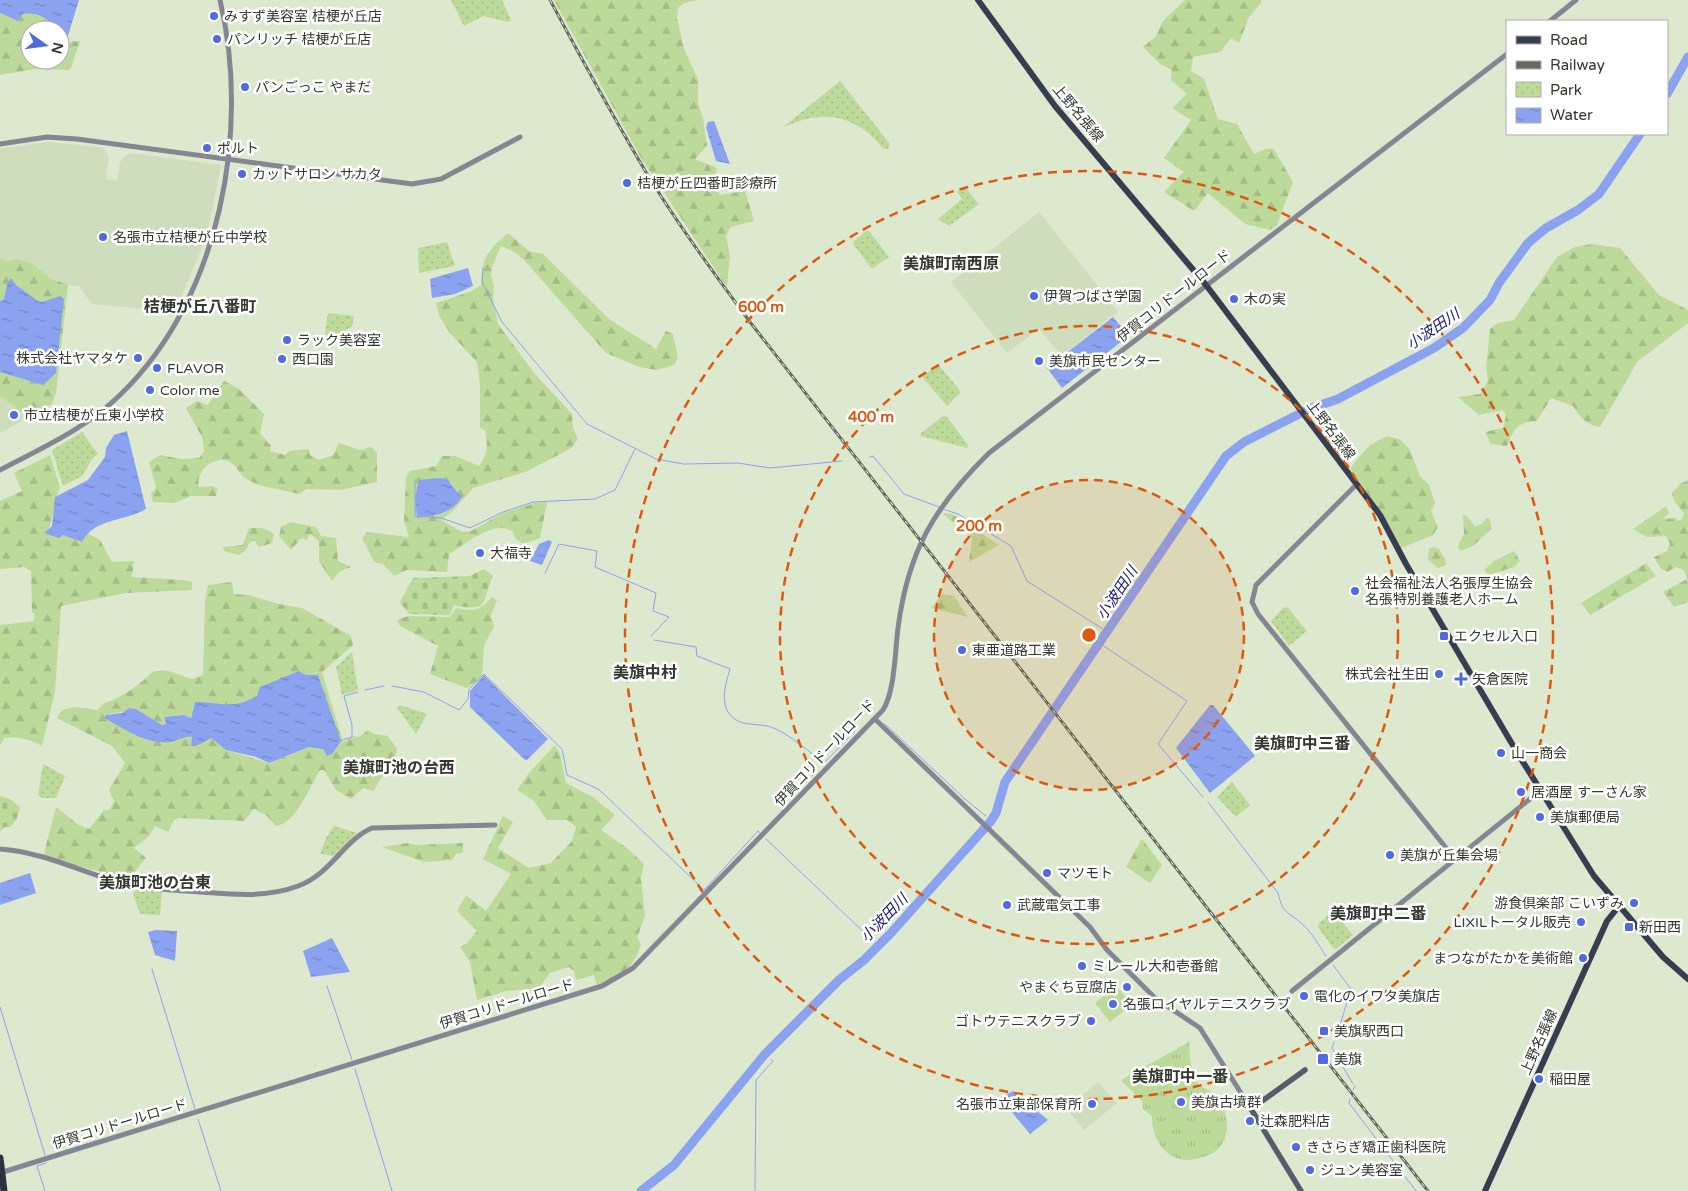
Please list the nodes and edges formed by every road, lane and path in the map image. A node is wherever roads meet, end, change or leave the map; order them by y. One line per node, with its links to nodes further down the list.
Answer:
1 (220, 0): 8 (street)
2 (978, 0): 9 (main road, 上野名張線)
3 (1576, 0): 4 (street)
4 (1551, 20)
5 (1506, 55): 9 (street, 伊賀コリドールロード)
6 (520, 137): 8 (street)
7 (0, 144): 8 (street)
8 (228, 159): 10 (street)
9 (1206, 285): 11 (main road, 上野名張線); 12 (street, 伊賀コリドールロード)
10 (0, 470)
11 (1357, 484): 13 (main road, 上野名張線); 16 (street)
12 (875, 719): 21 (street); 23 (street, 伊賀コリドールロード)
13 (1541, 790): 16 (street); 17 (main road, 上野名張線)
14 (495, 825): 15 (street)
15 (0, 849)
16 (1455, 859): 19 (street)
17 (1618, 906): 18 (main road, 上野名張線); 26 (main road, 上野名張線)
18 (1688, 979)
19 (1292, 991)
20 (1306, 1070): 21 (main road)
21 (1251, 1109): 25 (main road)
22 (0, 1158): 23 (highway)
23 (3, 1172): 24 (highway)
24 (4, 1191)
25 (1301, 1191)
26 (1485, 1191)

